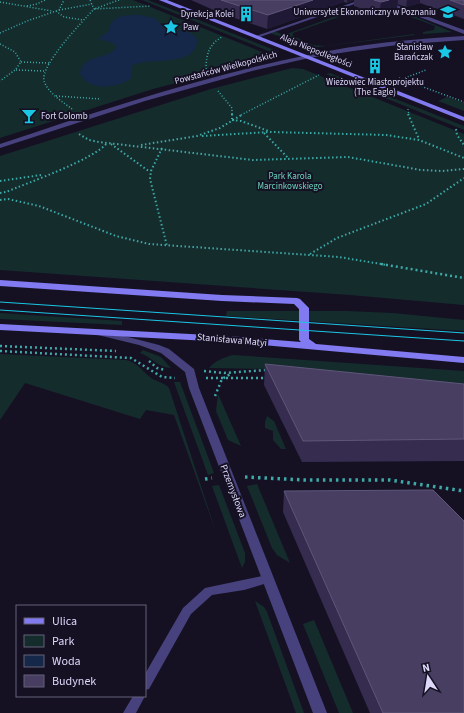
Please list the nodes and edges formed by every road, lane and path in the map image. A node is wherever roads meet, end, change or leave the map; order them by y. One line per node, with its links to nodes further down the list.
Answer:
1 (45, 0): 10 (path)
2 (64, 0): 14 (path)
3 (90, 0): 9 (path)
4 (119, 0): 13 (path)
5 (162, 0): 23 (street, Aleja Niepodległości)
6 (364, 0): 23 (lane)
7 (378, 0): 20 (street)
8 (0, 3): 10 (path)
9 (92, 4): 13 (path); 14 (path)
10 (22, 6): 12 (path); 15 (path)
11 (151, 6): 13 (path)
12 (19, 7)
13 (94, 9): 18 (path)
14 (59, 10): 16 (path)
15 (52, 11): 16 (path); 19 (path)
16 (56, 11): 18 (path)
17 (24, 20): 19 (path)
18 (83, 20): 28 (path)
19 (27, 21): 21 (path)
20 (464, 32)
21 (0, 33)
22 (225, 35): 30 (path)
23 (255, 36): 26 (street, Aleja Niepodległości)
24 (464, 38): 26 (street, Powstańców Wielkopolskich)
25 (0, 44): 27 (path)
26 (307, 57): 43 (street, Aleja Niepodległości); 54 (street, Powstańców Wielkopolskich)
27 (21, 62): 28 (path); 29 (path)
28 (49, 63): 32 (path)
29 (15, 70): 32 (path); 35 (path)
30 (206, 70)
31 (426, 70): 34 (path)
32 (44, 71): 38 (path)
33 (320, 74): 44 (path)
34 (402, 79)
35 (0, 81)
36 (214, 87): 44 (path)
37 (446, 95): 40 (path)
38 (56, 96): 39 (path); 42 (path)
39 (105, 99)
40 (464, 102)
41 (408, 109): 50 (path)
42 (73, 110)
43 (464, 119)
44 (232, 120): 47 (path); 49 (path)
45 (456, 129): 53 (path)
46 (263, 132): 47 (path); 49 (path); 58 (path)
47 (270, 132): 50 (path)
48 (77, 133): 51 (path)
49 (197, 136): 55 (path)
50 (419, 140): 57 (path)
51 (107, 143): 52 (path); 61 (path)
52 (111, 144): 55 (path); 60 (path)
53 (464, 145)
54 (0, 146)
55 (129, 146): 56 (path)
56 (162, 148): 58 (path); 60 (path)
57 (464, 158)
58 (290, 159): 59 (path)
59 (464, 169)
60 (150, 172): 66 (path)
61 (44, 175): 63 (path); 64 (path)
62 (464, 178): 67 (path)
63 (0, 181)
64 (0, 193)
65 (0, 200): 66 (path)
66 (167, 246): 67 (path)
67 (309, 255): 68 (path)
68 (464, 278)
69 (0, 283): 73 (street)
70 (0, 327): 71 (street, Stanisława Matyi)
71 (89, 331): 73 (street, Stanisława Matyi); 80 (street)
72 (0, 346): 75 (path)
73 (314, 347): 76 (street, Stanisława Matyi)
74 (0, 351): 80 (path)
75 (119, 352)
76 (464, 360)
77 (205, 371): 79 (path)
78 (270, 371): 79 (path)
79 (234, 372): 82 (path)
80 (191, 374): 82 (path); 83 (street, Przemysłowa)
81 (269, 378): 82 (path)
82 (222, 380): 83 (path)
83 (207, 421): 86 (street, Przemysłowa)
84 (260, 477): 85 (path)
85 (464, 490)
86 (267, 579): 87 (lane); 90 (street, Przemysłowa)
87 (146, 683)
88 (138, 697): 89 (lane)
89 (129, 713)
90 (320, 713)

